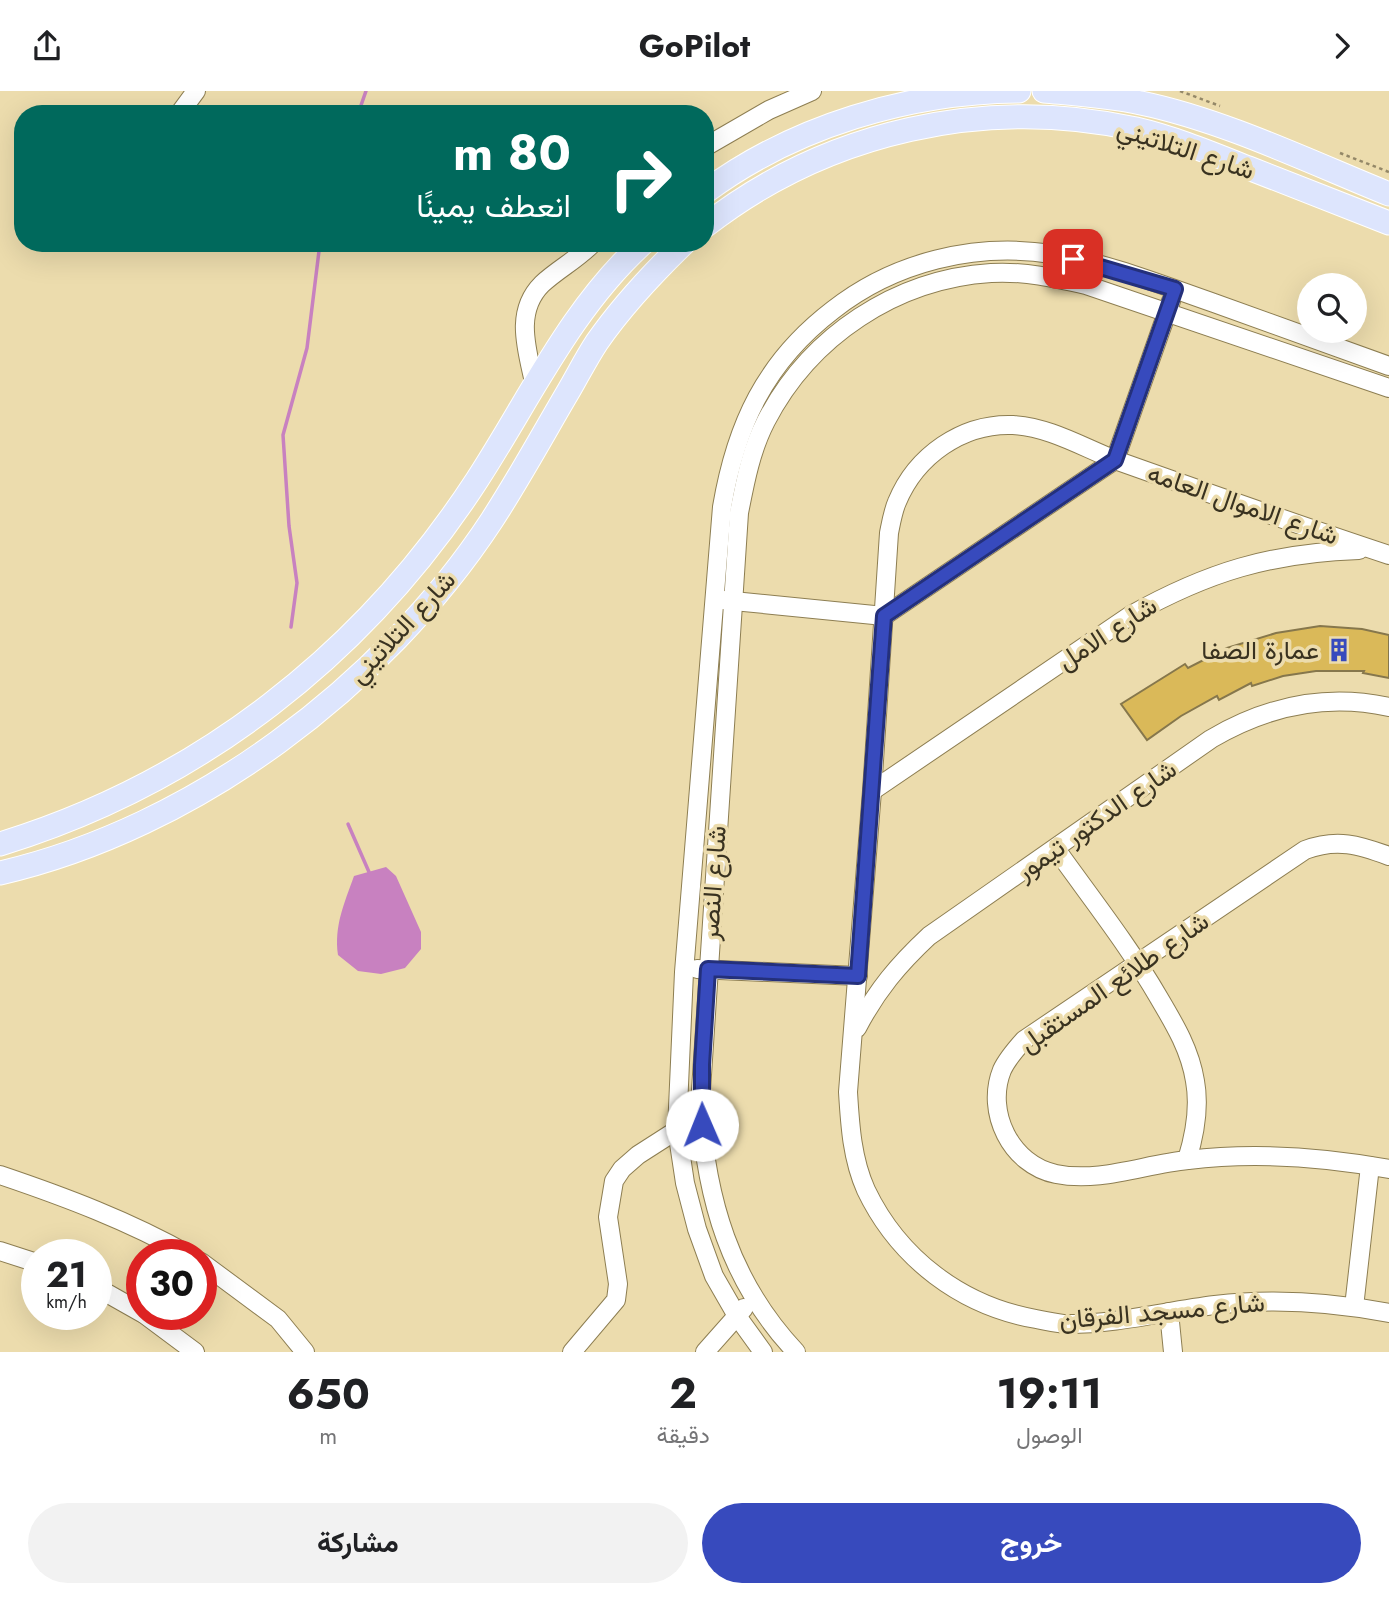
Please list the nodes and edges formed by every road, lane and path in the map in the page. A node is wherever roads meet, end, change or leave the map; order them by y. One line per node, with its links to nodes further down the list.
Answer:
1 (812, 91): 5 (street)
2 (1019, 91): 6 (main road)
3 (1044, 91): 4 (main road, شارع التلاتيني)
4 (1131, 97): 7 (main road, شارع التلاتيني)
5 (714, 142)
6 (714, 186)
7 (1389, 194)
8 (714, 220): 9 (main road, شارع التلاتيني)
9 (1389, 223)
10 (584, 252): 16 (street)
11 (634, 252): 16 (main road, شارع التلاتيني)
12 (674, 252): 28 (main road, شارع التلاتيني)
13 (1175, 289): 14 (street); 15 (street); 21 (street)
14 (1167, 312): 17 (street); 18 (street); 21 (street)
15 (1389, 366)
16 (535, 387): 25 (main road, شارع التلاتيني)
17 (1389, 388)
18 (1115, 460): 19 (street, شارع الاموال العامه); 22 (street); 22 (street, شارع الاموال العامه)
19 (1371, 549): 20 (street, شارع الاموال العامه); 24 (street, شارع الامل)
20 (1389, 555)
21 (724, 600): 22 (street); 30 (street, شارع النصر); 31 (street, شارع النصر)
22 (884, 616): 24 (street, شارع الاموال العامه)
23 (1389, 707): 26 (street, شارع الدكتور تيمور)
24 (872, 791): 32 (street, شارع الاموال العامه)
25 (0, 843)
26 (1056, 849): 29 (street); 33 (street, شارع الدكتور تيمور)
27 (1389, 856): 29 (street, شارع طلائع المستقبل)
28 (0, 873)
29 (1139, 964): 35 (street); 35 (street, شارع طلائع المستقبل)
30 (708, 969): 31 (street); 32 (street); 43 (street, شارع النصر)
31 (684, 972): 34 (street, شارع النصر)
32 (858, 976): 33 (street, شارع مسجد الفرقان)
33 (854, 1033): 45 (street, شارع مسجد الفرقان)
34 (677, 1130): 47 (street, شارع النصر); 51 (street)
35 (1187, 1160): 36 (street, شارع طلائع المستقبل)
36 (1370, 1166): 37 (street, شارع طلائع المستقبل); 44 (street)
37 (1389, 1169)
38 (0, 1175): 39 (street)
39 (160, 1239)
40 (0, 1251): 41 (street)
41 (21, 1258)
42 (217, 1274): 50 (street)
43 (753, 1297): 47 (street); 54 (street, شارع النصر)
44 (1354, 1307): 45 (street, شارع مسجد الفرقان); 46 (street, شارع مسجد الفرقان)
45 (1169, 1312): 55 (street)
46 (1389, 1314)
47 (737, 1316): 52 (street); 53 (street, شارع النصر)
48 (166, 1330): 49 (street)
49 (195, 1352)
50 (306, 1352)
51 (572, 1352)
52 (705, 1352)
53 (763, 1352)
54 (796, 1352)
55 (1173, 1352)

